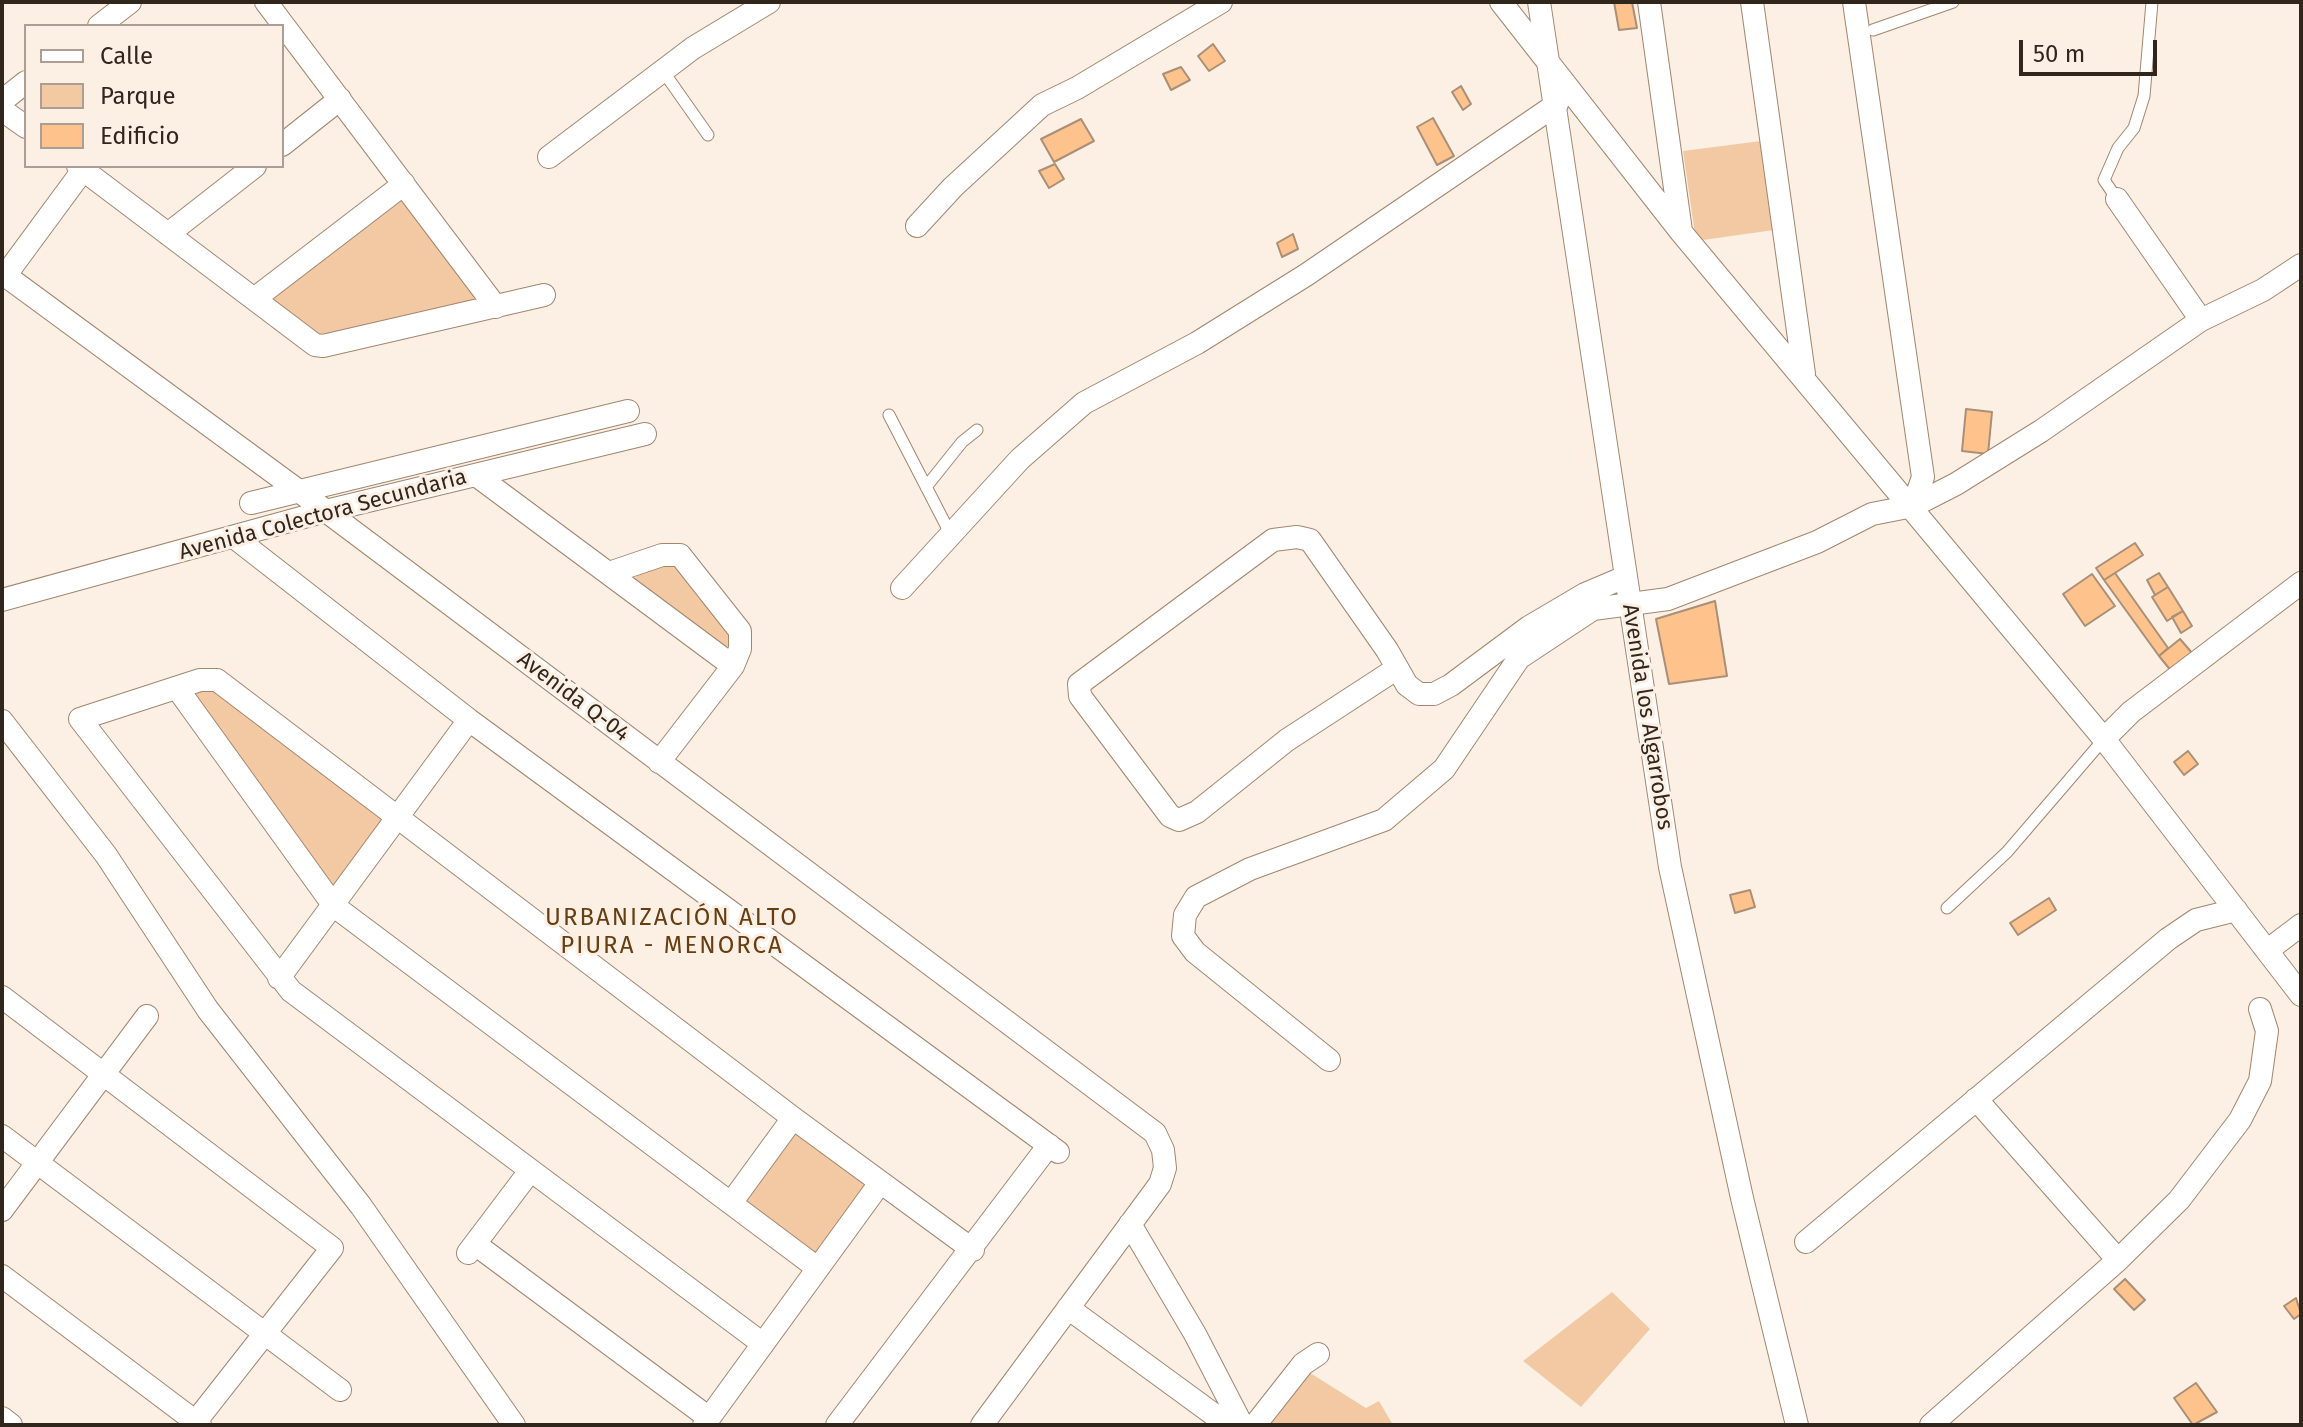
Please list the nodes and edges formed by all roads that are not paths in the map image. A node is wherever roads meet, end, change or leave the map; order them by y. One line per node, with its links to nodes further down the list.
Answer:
1 (130, 2): 13 (street)
2 (266, 2): 12 (street)
3 (769, 2): 17 (street)
4 (1221, 2): 32 (street)
5 (1501, 2): 16 (street)
6 (1539, 2): 16 (street, Avenida los Algarrobos)
7 (1649, 2): 33 (street)
8 (1752, 2): 41 (street)
9 (1854, 2): 15 (street)
10 (1953, 2): 15 (lane)
11 (2152, 2): 31 (lane)
12 (277, 23)
13 (102, 24)
14 (284, 31): 19 (street)
15 (1866, 32): 50 (street)
16 (1548, 61): 21 (street, Avenida los Algarrobos); 33 (street)
17 (663, 71): 24 (lane); 26 (street)
18 (24, 84): 20 (street)
19 (340, 99): 25 (street); 30 (street)
20 (2, 101)
21 (1557, 104): 52 (street); 55 (street, Avenida los Algarrobos)
22 (2, 110): 23 (street)
23 (24, 126)
24 (708, 135)
25 (284, 143)
26 (549, 157)
27 (81, 168): 36 (street)
28 (83, 168): 34 (street)
29 (252, 168): 34 (street)
30 (404, 184): 38 (street); 39 (street)
31 (2117, 199): 40 (street)
32 (917, 226)
33 (1681, 232): 41 (street)
34 (168, 234): 38 (street)
35 (2301, 265): 40 (street)
36 (4, 274): 48 (street, Avenida Q-04)
37 (544, 295): 39 (street)
38 (254, 299): 39 (street)
39 (496, 307)
40 (2201, 320): 50 (street)
41 (1804, 374): 50 (street)
42 (628, 411): 48 (street, Avenida Colectora Secundaria)
43 (889, 415): 47 (lane)
44 (977, 430): 47 (lane)
45 (645, 434): 46 (street, Avenida Colectora Secundaria)
46 (476, 475): 51 (street, Avenida Colectora Secundaria); 54 (street)
47 (926, 487): 52 (lane)
48 (297, 490): 49 (street, Avenida Colectora Secundaria); 51 (street, Avenida Q-04)
49 (251, 503)
50 (1913, 506): 59 (street); 65 (street)
51 (326, 511): 53 (street, Avenida Colectora Secundaria); 66 (street, Avenida Q-04)
52 (950, 533): 57 (street)
53 (234, 537): 58 (street, Avenida Colectora Secundaria); 63 (street)
54 (609, 573): 60 (street); 60 (street)
55 (1625, 577): 59 (street, Avenida los Algarrobos); 61 (street)
56 (2301, 583): 65 (street)
57 (902, 588)
58 (2, 600)
59 (1629, 604): 78 (street); 109 (street, Avenida los Algarrobos)
60 (733, 666): 66 (street)
61 (1396, 669): 61 (street)
62 (177, 688): 67 (street); 68 (street); 73 (street)
63 (469, 720): 67 (street); 90 (street)
64 (2, 721): 103 (street)
65 (2104, 739): 69 (lane); 70 (street)
66 (659, 762): 88 (street, Avenida Q-04)
67 (397, 819): 68 (street); 81 (street)
68 (334, 906): 73 (street); 86 (street)
69 (1947, 908)
70 (2236, 910): 72 (street); 80 (street)
71 (2301, 925): 72 (street)
72 (2268, 950): 74 (street)
73 (279, 978): 84 (street)
74 (2301, 995)
75 (2, 997): 79 (street)
76 (2260, 1009): 91 (street)
77 (147, 1016): 79 (street)
78 (1329, 1060)
79 (103, 1073): 83 (street); 95 (street)
80 (1976, 1099): 89 (street); 91 (street)
81 (793, 1118): 85 (street); 86 (street)
82 (2, 1136): 83 (street)
83 (37, 1163): 87 (street); 95 (street)
84 (530, 1171): 96 (street); 100 (street)
85 (880, 1183): 90 (street); 92 (street)
86 (731, 1203): 92 (street)
87 (2, 1210)
88 (1130, 1224): 94 (street); 107 (street)
89 (1806, 1242)
90 (973, 1250): 104 (street)
91 (2118, 1260): 110 (street)
92 (816, 1267): 96 (street)
93 (2, 1276): 101 (street)
94 (1068, 1308): 105 (street); 106 (street)
95 (266, 1336): 98 (street); 101 (street)
96 (763, 1344): 100 (street)
97 (1318, 1354): 108 (street)
98 (340, 1390)
99 (2, 1418): 102 (street)
100 (706, 1422)
101 (196, 1424)
102 (11, 1425)
103 (514, 1425)
104 (837, 1425)
105 (982, 1425)
106 (1228, 1425)
107 (1242, 1425)
108 (1255, 1425)
109 (1797, 1425)
110 (1931, 1425)

